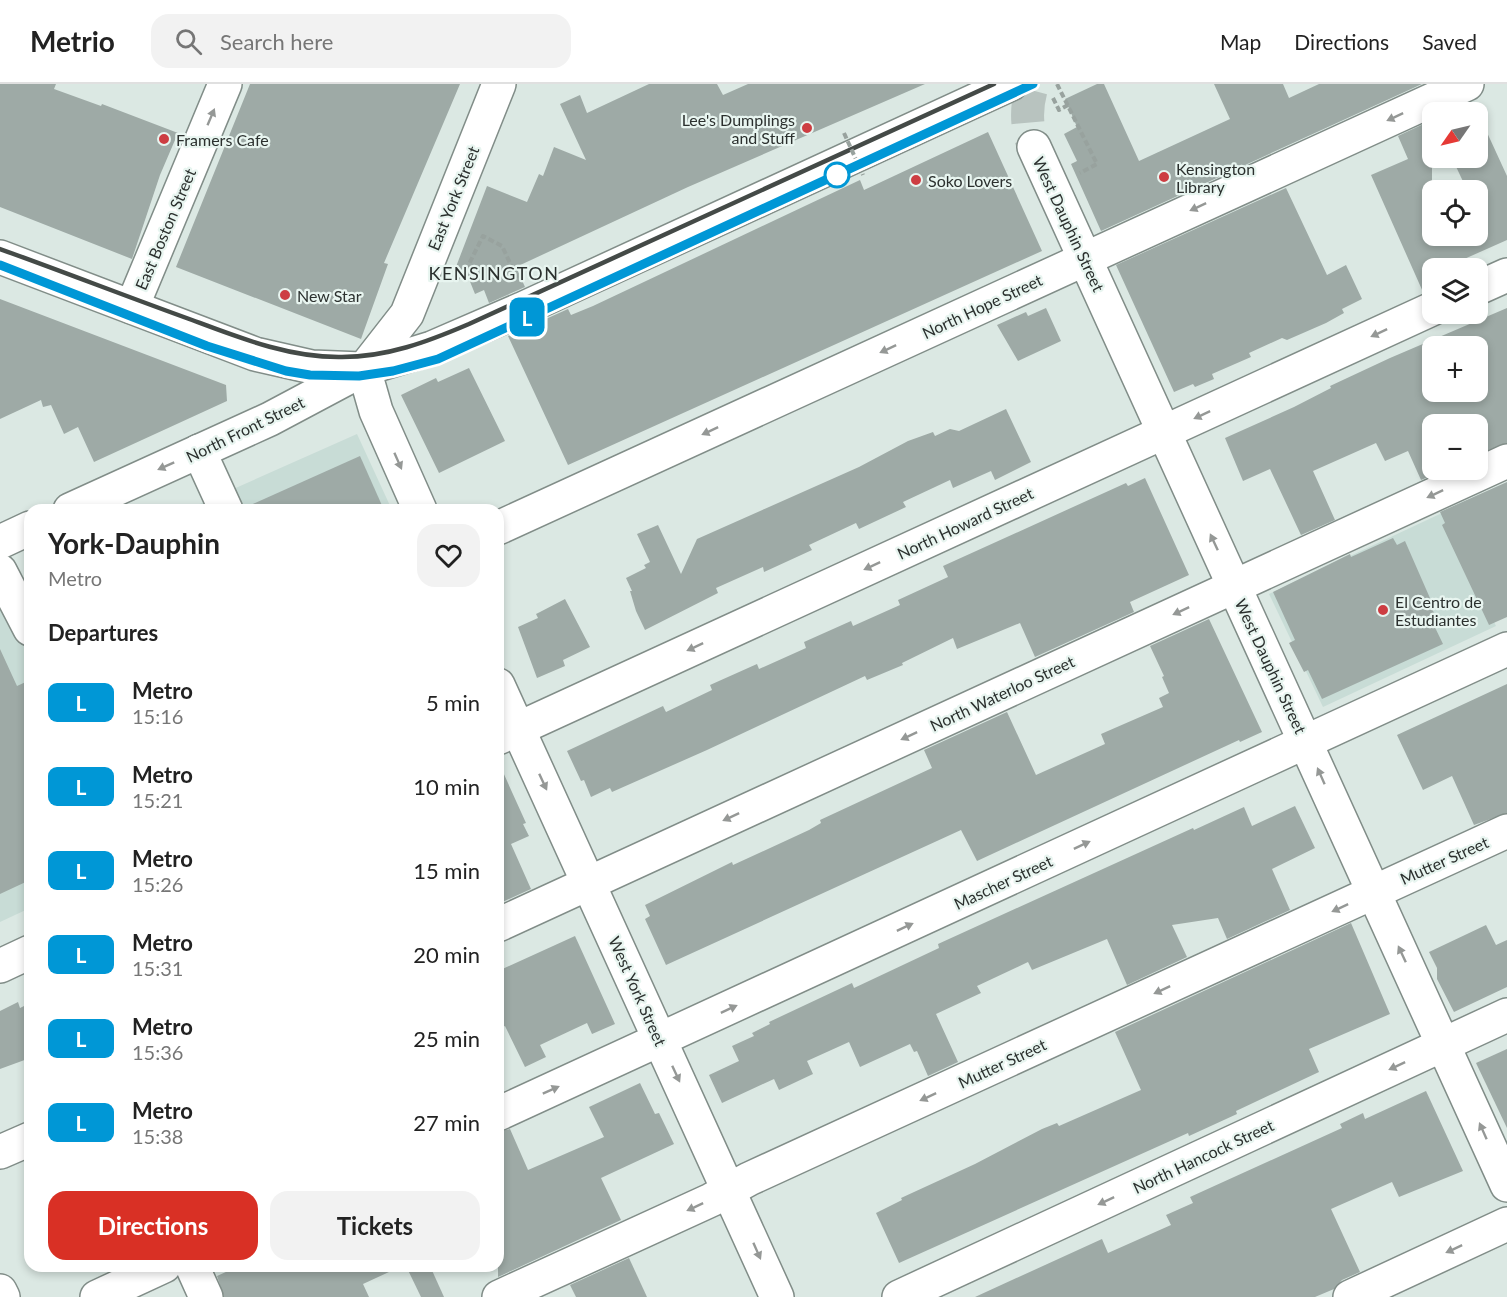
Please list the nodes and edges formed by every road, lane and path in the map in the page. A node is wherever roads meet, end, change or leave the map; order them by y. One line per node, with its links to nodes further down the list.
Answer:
1 (225, 84): 16 (street, East Boston Street, one-way to 1)
2 (499, 84): 18 (street, East York Street)
3 (1467, 84): 11 (street, North Hope Street, one-way to 11)
4 (1037, 88): 5 (path); 5 (path); 18 (street, North Front Street)
5 (1068, 105): 8 (path)
6 (844, 133): 9 (path, bridge)
7 (1034, 147): 11 (street, West Dauphin Street)
8 (1097, 164)
9 (863, 175)
10 (0, 257): 16 (street)
11 (1085, 258): 19 (street, West Dauphin Street); 25 (street, North Hope Street, one-way to 25)
12 (1507, 275): 15 (street)
13 (461, 280): 14 (path)
14 (519, 284)
15 (1488, 284)
16 (132, 307): 18 (street)
17 (1422, 314): 19 (street, North Howard Street, one-way to 19)
18 (364, 369): 20 (street, North Front Street); 24 (street, one-way to 24)
19 (1164, 432): 29 (street, West Dauphin Street, one-way to 19); 33 (street, North Howard Street, one-way to 33)
20 (199, 451): 22 (street, North Front Street, one-way to 22); 23 (street)
21 (1507, 461): 29 (street, North Waterloo Street, one-way to 29)
22 (83, 504)
23 (223, 504)
24 (417, 504)
25 (504, 525)
26 (24, 531): 27 (street)
27 (0, 542)
28 (0, 571): 30 (street)
29 (1235, 586): 34 (street, West Dauphin Street); 36 (street, North Waterloo Street, one-way to 36)
30 (24, 617)
31 (1507, 649): 34 (street, Mascher Street)
32 (504, 714): 33 (street, West York Street)
33 (508, 733): 36 (street, West York Street, one-way to 36)
34 (1305, 741): 37 (street, West Dauphin Street, one-way to 34); 42 (street, Mascher Street, one-way to 34)
35 (1507, 831): 37 (street, Mutter Street)
36 (590, 882): 38 (street, North Waterloo Street); 42 (street, West York Street)
37 (1374, 892): 43 (street, West Dauphin Street, one-way to 37); 48 (street, Mutter Street, one-way to 48)
38 (504, 922)
39 (24, 955): 40 (street)
40 (0, 966)
41 (1507, 1015): 43 (street, North Hancock Street)
42 (660, 1040): 44 (street, Mascher Street, one-way to 42); 48 (street, West York Street, one-way to 48)
43 (1443, 1044): 47 (street, West Dauphin Street, one-way to 43); 58 (street, North Hancock Street, one-way to 58)
44 (504, 1111)
45 (24, 1142): 46 (street)
46 (0, 1152)
47 (1507, 1185)
48 (730, 1190): 56 (street, Mutter Street, one-way to 56); 57 (street, West York Street, one-way to 57)
49 (1507, 1224): 59 (street, one-way to 59)
50 (151, 1272): 54 (street)
51 (195, 1272): 55 (street)
52 (0, 1291): 53 (street)
53 (3, 1297)
54 (97, 1297)
55 (206, 1297)
56 (499, 1297)
57 (777, 1297)
58 (898, 1297)
59 (1350, 1297)

